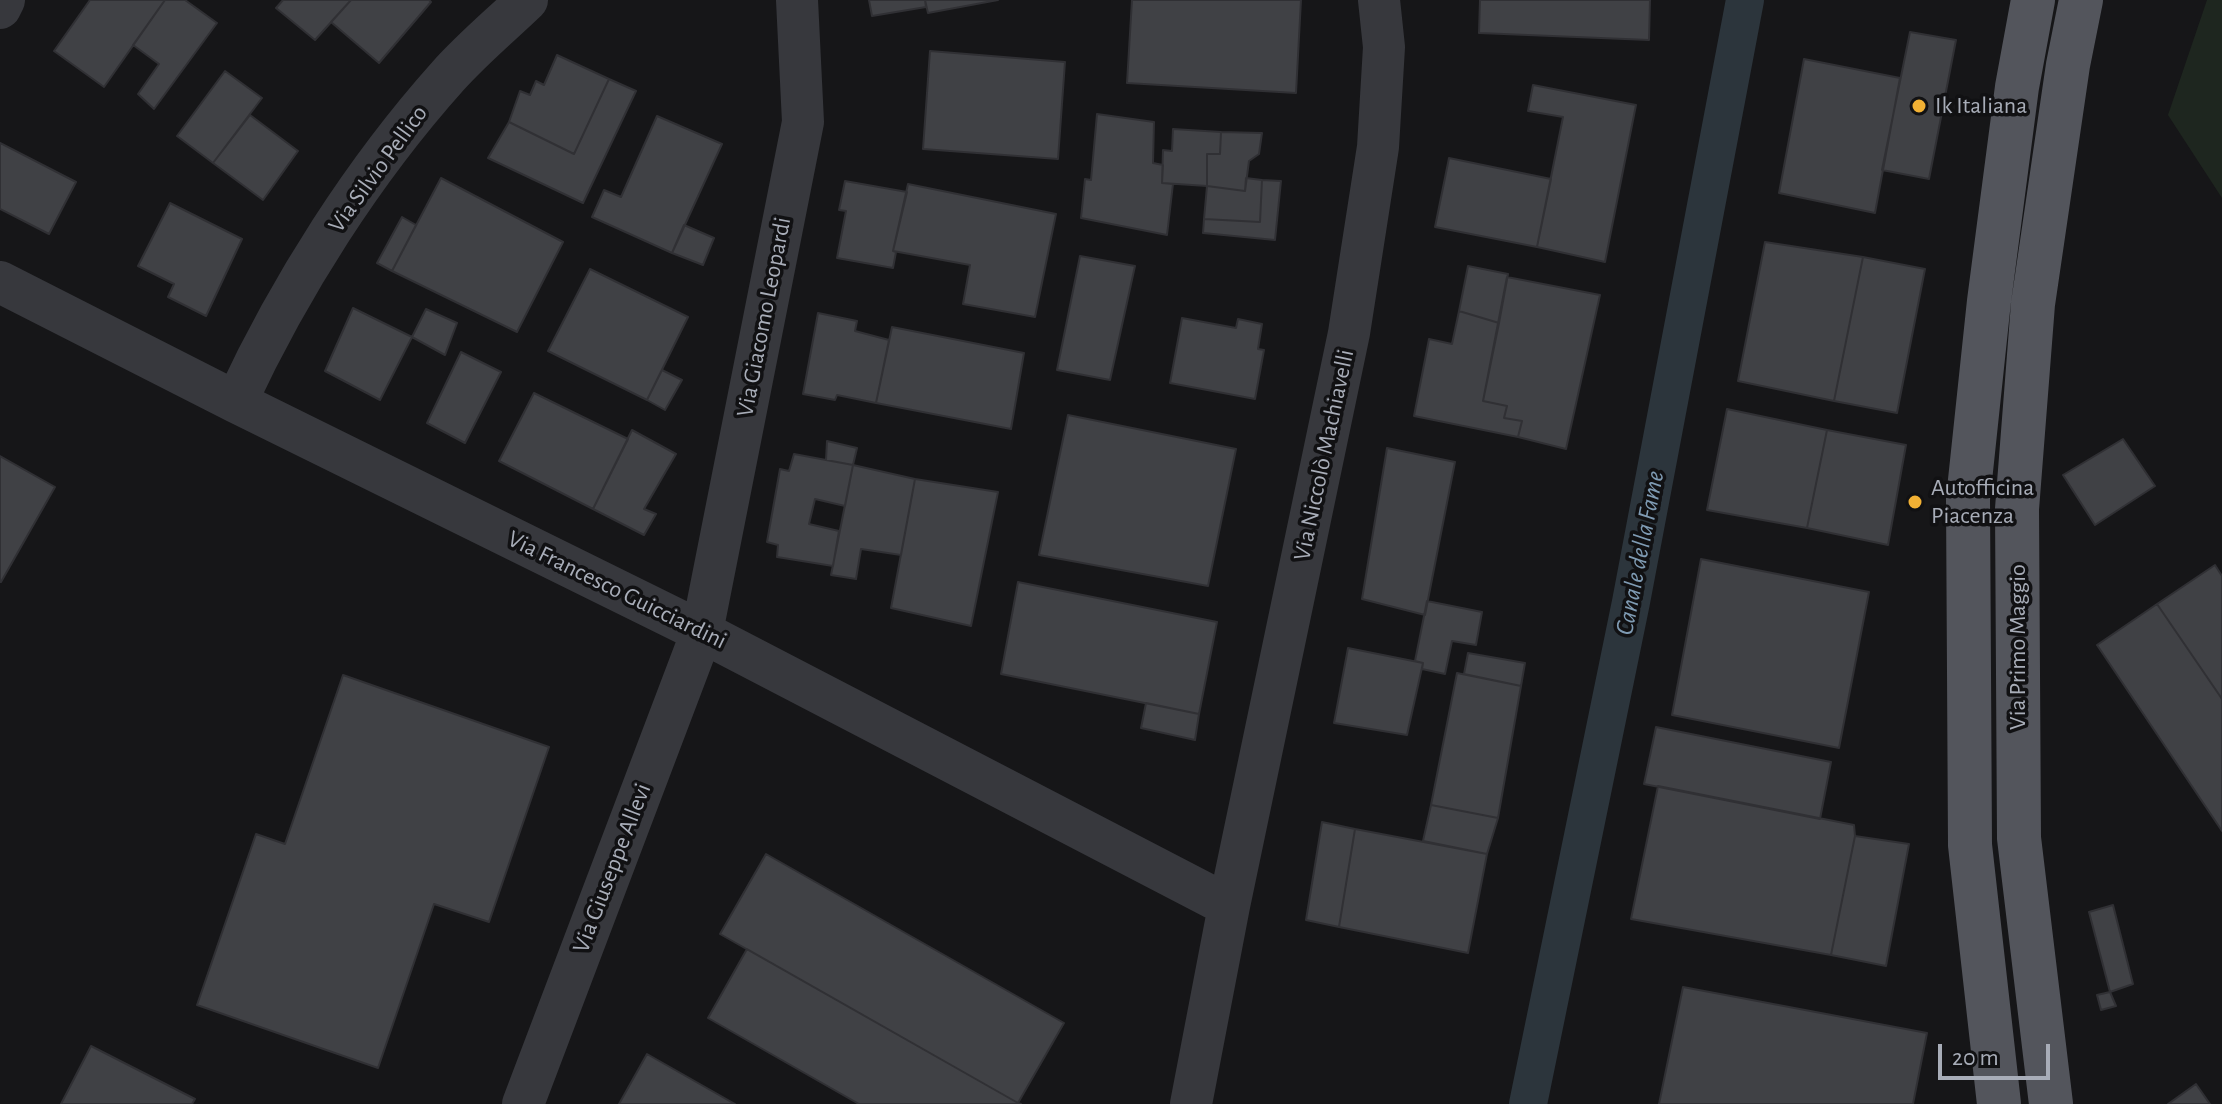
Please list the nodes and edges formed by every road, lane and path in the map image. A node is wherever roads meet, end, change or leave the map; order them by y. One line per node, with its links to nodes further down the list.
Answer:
1 (4, 0): 7 (street)
2 (527, 0): 9 (street, Via Silvio Pellico)
3 (797, 0): 10 (street, Via Giacomo Leopardi)
4 (1379, 0): 11 (street, Via Niccolò Machiavelli)
5 (2033, 0): 14 (main road, Via Primo Maggio)
6 (2081, 0): 15 (main road, Via Primo Maggio)
7 (0, 8)
8 (0, 282): 9 (street, Via Francesco Guicciardini)
9 (236, 402): 10 (street, Via Francesco Guicciardini)
10 (702, 632): 11 (street, Via Francesco Guicciardini); 12 (street, Via Giuseppe Allevi)
11 (1229, 906): 13 (street, Via Niccolò Machiavelli)
12 (523, 1104)
13 (1191, 1104)
14 (1999, 1104)
15 (2051, 1104)

